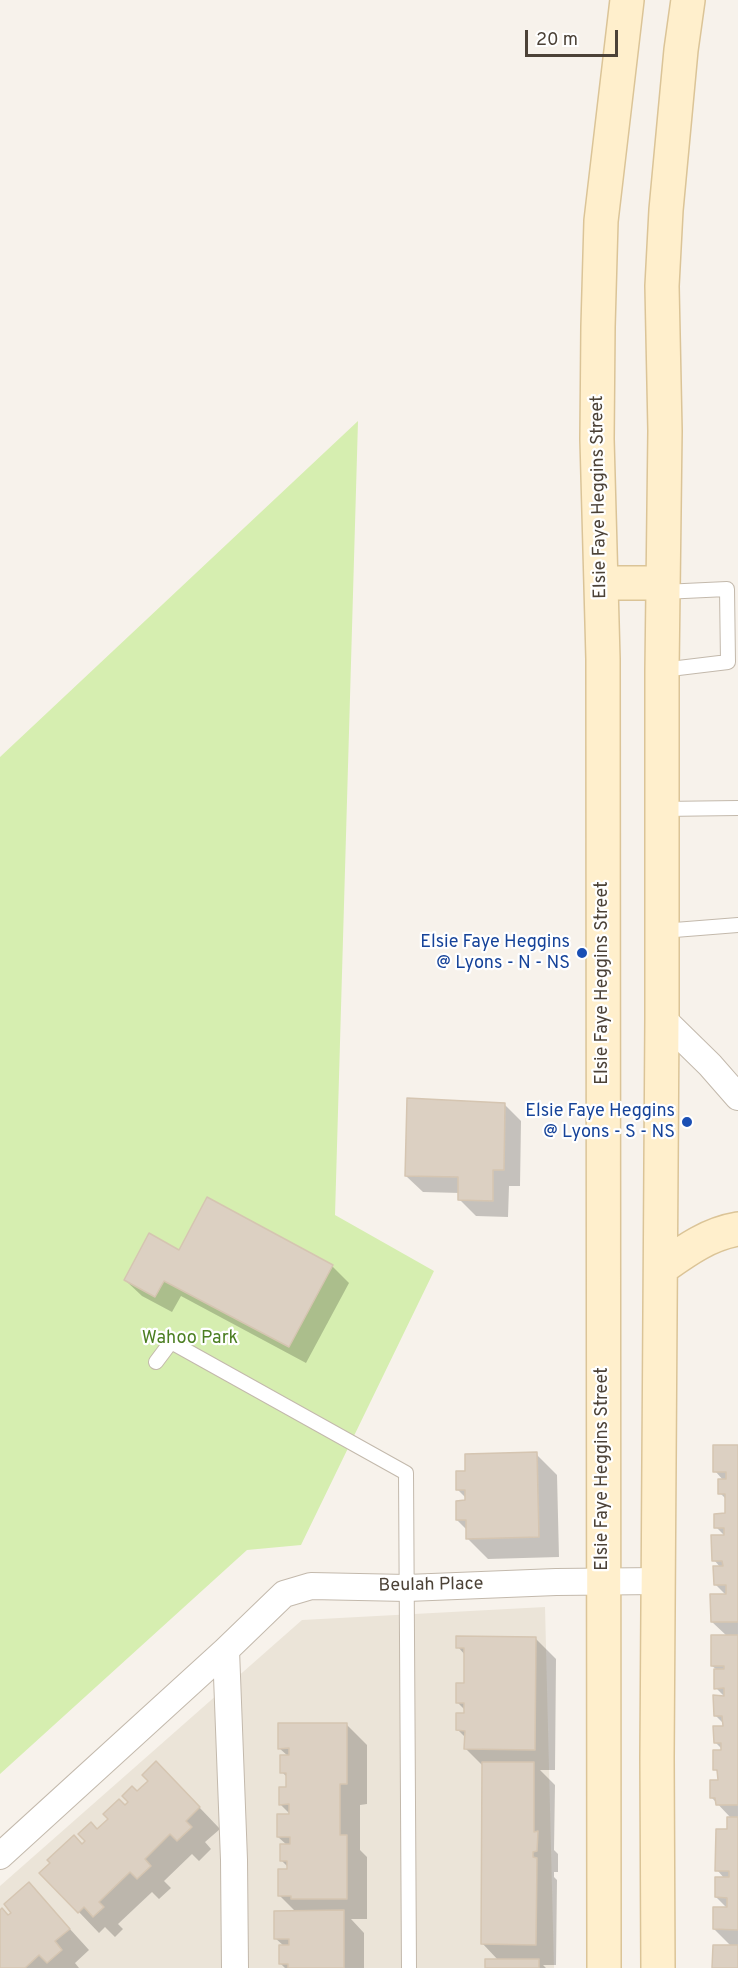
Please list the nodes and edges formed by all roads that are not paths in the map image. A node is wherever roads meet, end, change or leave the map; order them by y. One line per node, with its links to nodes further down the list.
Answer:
1 (627, 0): 3 (main road, Elsie Faye Heggins Street)
2 (688, 0): 4 (main road)
3 (602, 583): 4 (main road); 15 (main road, Elsie Faye Heggins Street)
4 (663, 588): 5 (main road); 5 (lane)
5 (662, 670): 7 (main road)
6 (738, 808): 7 (lane)
7 (662, 809): 9 (main road)
8 (738, 925): 9 (lane)
9 (662, 931): 10 (main road)
10 (662, 1018): 11 (street); 13 (main road)
11 (738, 1097)
12 (738, 1229): 13 (main road)
13 (661, 1268): 16 (main road)
14 (156, 1362): 17 (lane)
15 (603, 1581): 16 (street, Beulah Place); 17 (street, Beulah Place); 22 (main road, Elsie Faye Heggins Street)
16 (659, 1581): 23 (main road)
17 (407, 1588): 18 (street, Beulah Place); 21 (lane)
18 (226, 1650): 19 (street, Beulah Place); 20 (street)
19 (0, 1856)
20 (235, 1968)
21 (409, 1968)
22 (604, 1968)
23 (658, 1968)

